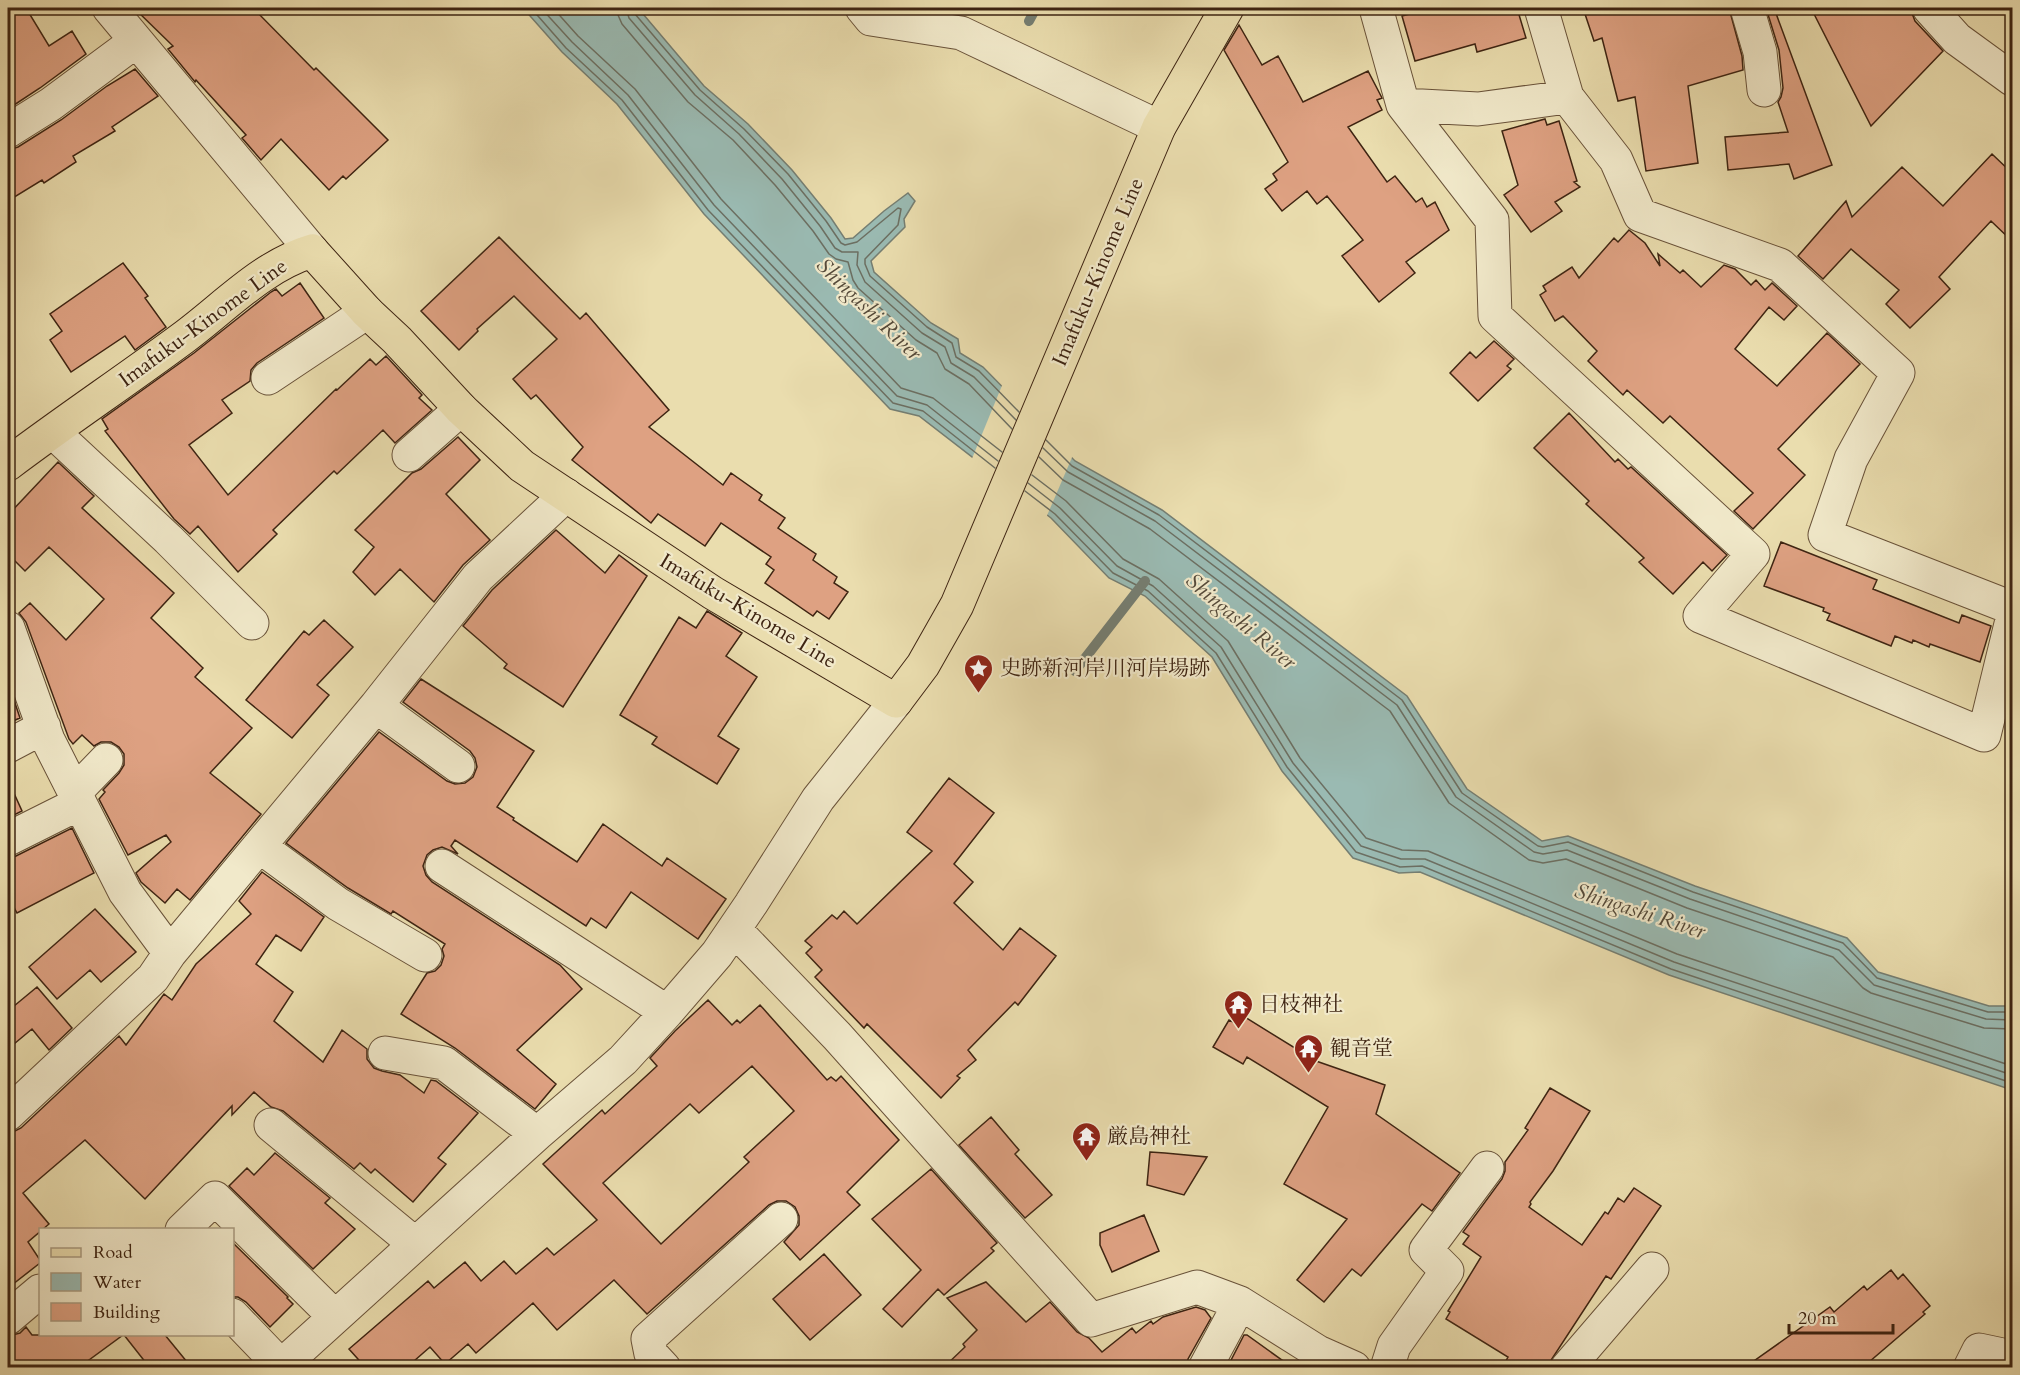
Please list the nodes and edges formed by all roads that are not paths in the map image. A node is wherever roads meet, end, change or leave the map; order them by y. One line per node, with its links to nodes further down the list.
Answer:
1 (109, 8): 9 (street)
2 (862, 8): 8 (street)
3 (1227, 8): 14 (main road, Imafuku-Kinome Line)
4 (1376, 8): 13 (street)
5 (1541, 8): 12 (street)
6 (1747, 8): 11 (street)
7 (1929, 8): 10 (street)
8 (961, 20): 14 (street)
9 (136, 41): 15 (street); 16 (street)
10 (2013, 80)
11 (1764, 90)
12 (1567, 97): 13 (street); 24 (street)
13 (1403, 105): 25 (street)
14 (1159, 127): 28 (main road, Imafuku-Kinome Line)
15 (8, 131)
16 (312, 251): 17 (main road, Imafuku-Kinome Line); 20 (main road, Imafuku-Kinome Line)
17 (367, 312): 18 (street); 19 (main road, Imafuku-Kinome Line)
18 (268, 378)
19 (461, 409): 21 (street); 23 (main road, Imafuku-Kinome Line)
20 (52, 432): 22 (main road, Imafuku-Kinome Line); 26 (street)
21 (409, 455)
22 (8, 462)
23 (566, 495): 28 (main road, Imafuku-Kinome Line); 29 (street)
24 (2013, 608)
25 (2013, 620)
26 (252, 623)
27 (8, 628): 30 (street)
28 (896, 701): 38 (street)
29 (376, 706): 33 (street); 36 (street)
30 (44, 727): 31 (street); 34 (street)
31 (8, 747)
32 (106, 760): 34 (street)
33 (458, 766)
34 (77, 798): 35 (street); 39 (street)
35 (8, 839)
36 (259, 846): 39 (street); 40 (street)
37 (442, 866): 41 (street)
38 (734, 929): 41 (street); 52 (street)
39 (170, 953): 43 (street)
40 (425, 955)
41 (667, 1012): 45 (street)
42 (385, 1053): 45 (street)
43 (8, 1114)
44 (271, 1125): 49 (street)
45 (537, 1134): 49 (street)
46 (1487, 1168): 61 (street)
47 (781, 1219): 58 (street)
48 (184, 1228): 54 (street)
49 (415, 1244): 54 (street)
50 (1652, 1269): 62 (street)
51 (39, 1292): 55 (street)
52 (1240, 1303): 59 (street); 60 (street)
53 (234, 1317): 57 (street)
54 (335, 1317): 57 (street)
55 (8, 1318)
56 (2013, 1357): 63 (street)
57 (280, 1367)
58 (664, 1368)
59 (1205, 1368)
60 (1354, 1368)
61 (1387, 1368)
62 (1567, 1368)
63 (1970, 1368)

